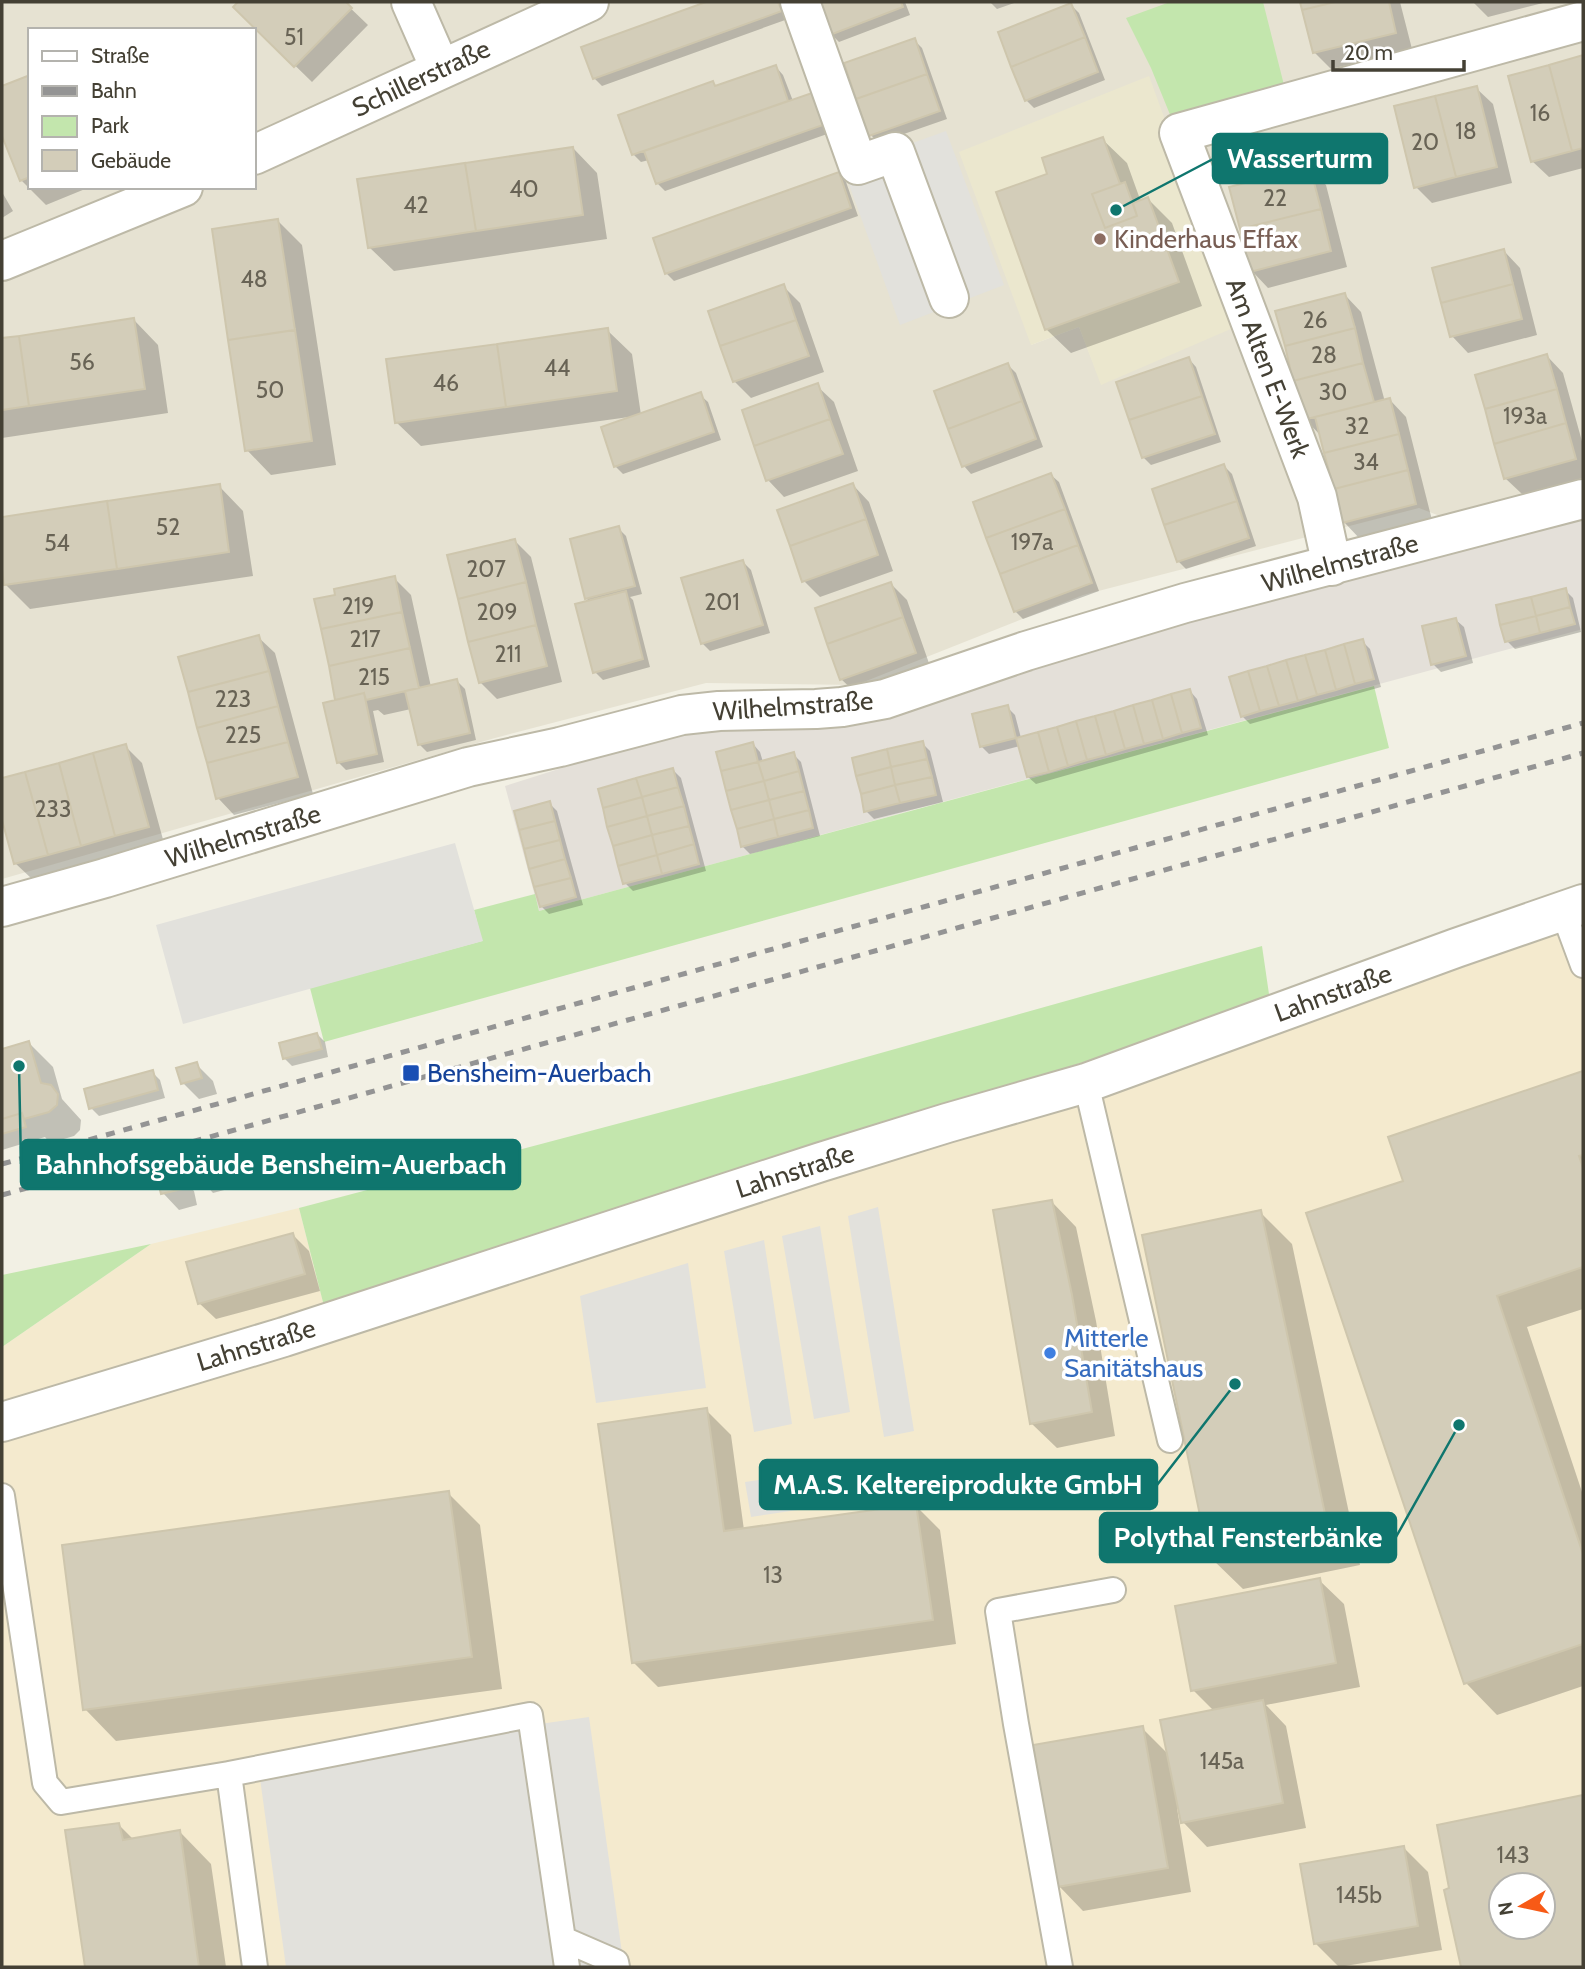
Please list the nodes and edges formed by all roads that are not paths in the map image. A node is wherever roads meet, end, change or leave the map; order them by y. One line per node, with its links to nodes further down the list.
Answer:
1 (411, 2): 5 (street)
2 (589, 2): 5 (street, Schillerstraße)
3 (800, 2): 9 (street)
4 (1583, 21): 11 (street, Am Alten E-Werk)
5 (440, 68): 6 (street, Schillerstraße)
6 (256, 154)
7 (178, 189): 8 (street)
8 (2, 261)
9 (949, 298)
10 (1583, 499): 11 (street, Wilhelmstraße)
11 (1332, 566): 12 (street, Wilhelmstraße)
12 (2, 907)
13 (1573, 908): 14 (lane); 15 (street, Lahnstraße)
14 (1583, 965)
15 (1086, 1083): 16 (street, Lahnstraße); 17 (lane)
16 (2, 1422)
17 (1170, 1440)
18 (2, 1496): 20 (lane)
19 (1113, 1590): 25 (lane)
20 (229, 1774): 21 (lane); 22 (lane)
21 (563, 1939): 23 (lane); 24 (lane)
22 (255, 1967)
23 (568, 1967)
24 (617, 1967)
25 (1060, 1967)

